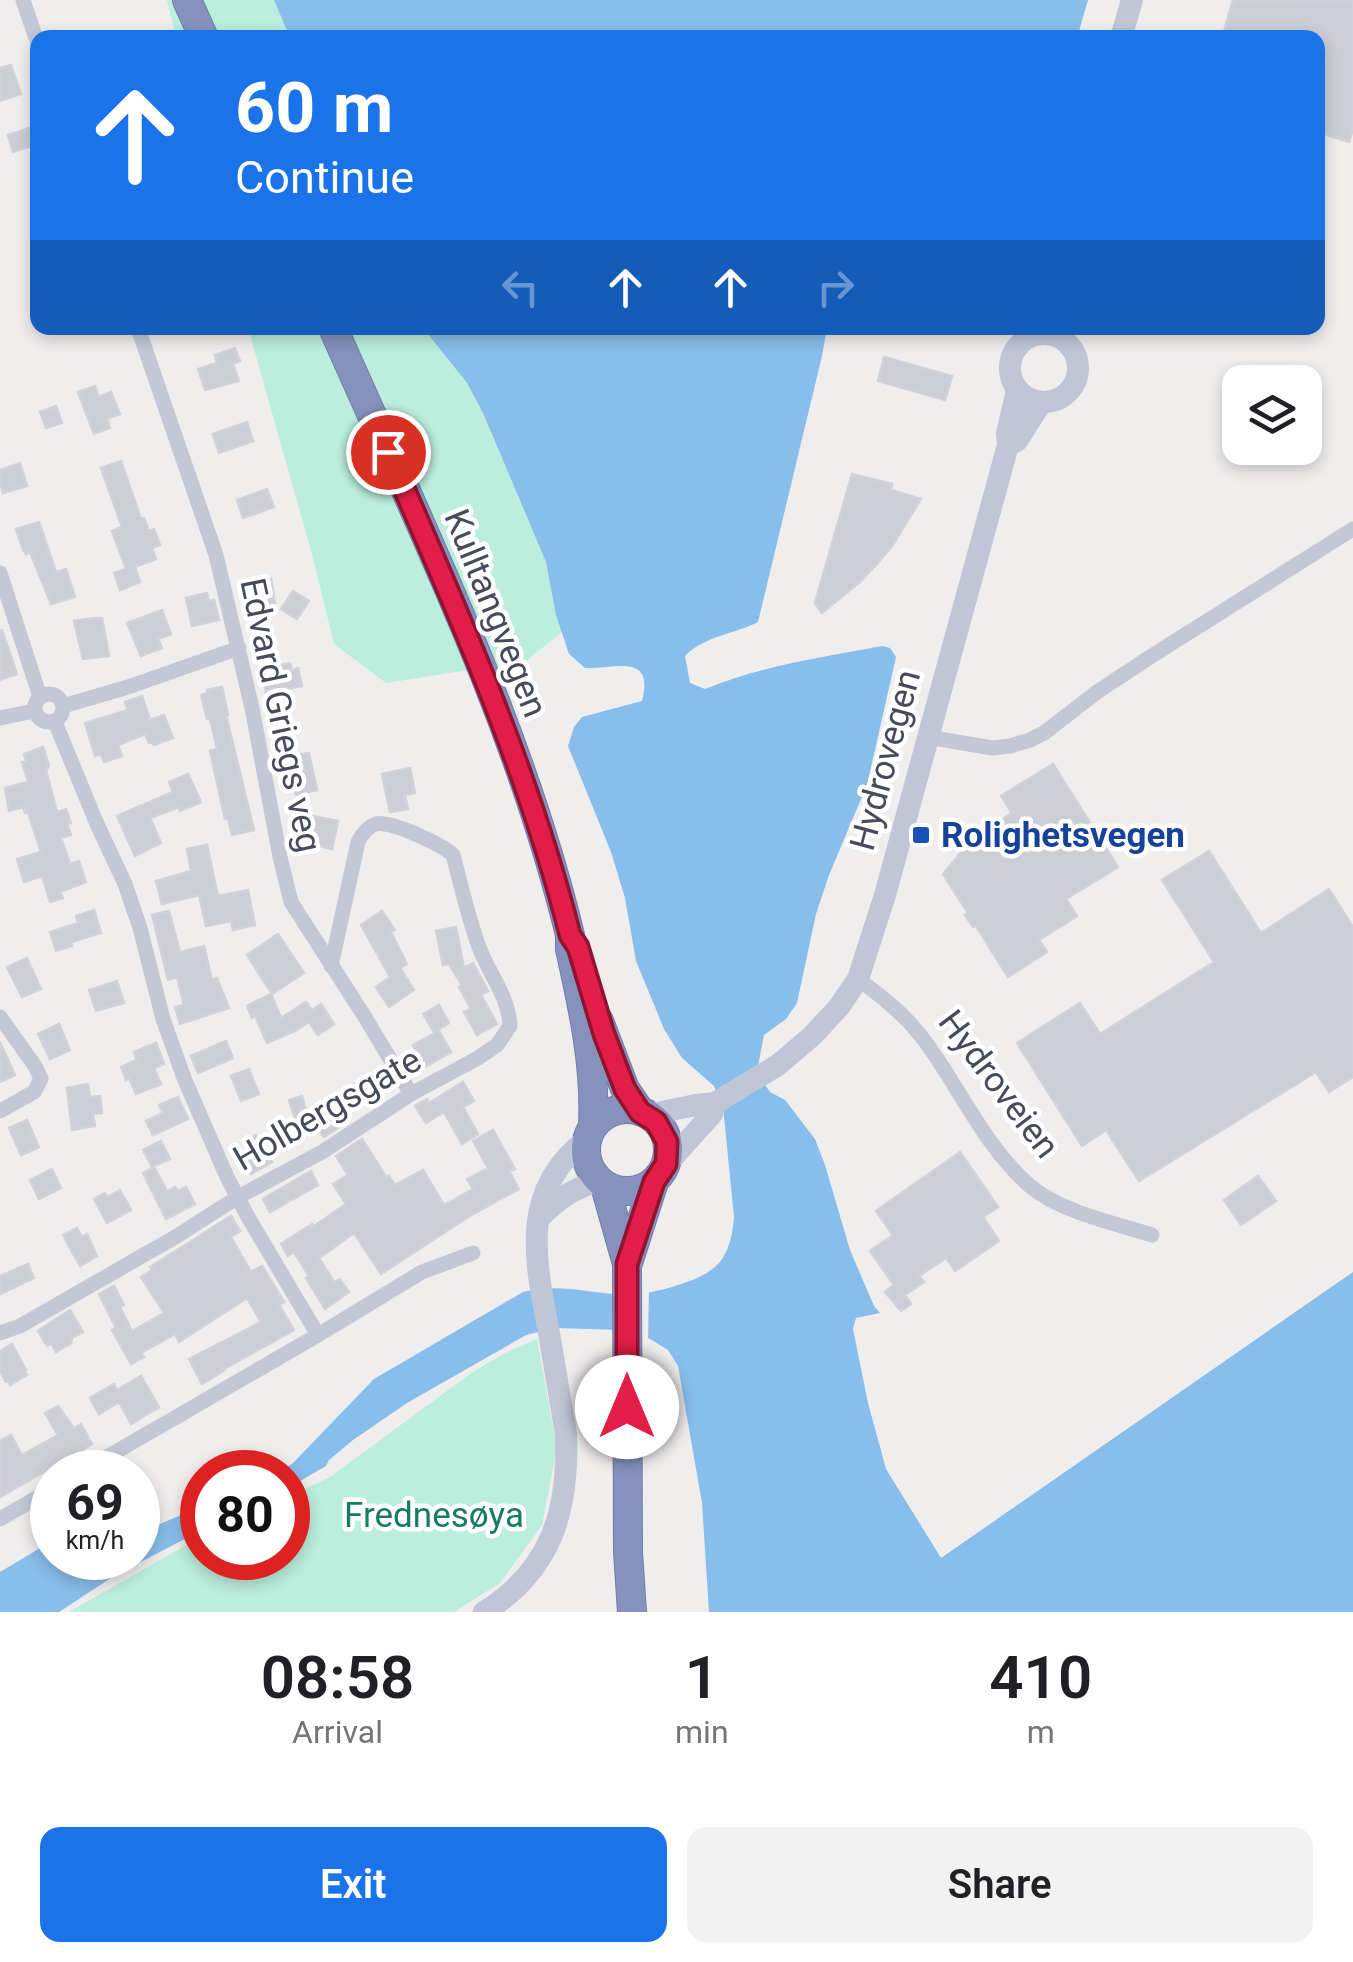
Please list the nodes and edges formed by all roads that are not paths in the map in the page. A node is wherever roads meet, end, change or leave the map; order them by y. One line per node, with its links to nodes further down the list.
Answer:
1 (22, 0): 4 (street)
2 (187, 0): 5 (highway)
3 (1132, 0): 6 (street)
4 (33, 30)
5 (200, 30)
6 (1123, 30)
7 (140, 335): 16 (street, Edvard Griegs veg)
8 (336, 335): 22 (highway, Kulltangvegen)
9 (1028, 335): 11 (street)
10 (1060, 335): 12 (street)
11 (1017, 390): 12 (street); 13 (street, Hydrovegen)
12 (1041, 402): 13 (street, Hydrovegen)
13 (1008, 445): 21 (street, Hydrovegen)
14 (1353, 528): 21 (street)
15 (0, 572): 17 (street)
16 (239, 648): 18 (street); 23 (street, Edvard Griegs veg)
17 (37, 704): 18 (street); 19 (street); 20 (street)
18 (63, 706): 20 (street)
19 (0, 718)
20 (55, 722): 33 (street)
21 (928, 737): 24 (street, Hydrovegen)
22 (570, 935): 29 (highway, Kulltangvegen); 30 (highway, Kulltangvegen)
23 (331, 966): 26 (street, Edvard Griegs veg); 26 (street, Holbergsgate)
24 (858, 979): 27 (street, Hydrovegen); 35 (street, Hydroveien)
25 (0, 1017): 28 (street)
26 (410, 1094): 33 (street, Holbergsgate)
27 (716, 1104): 29 (street); 31 (street)
28 (0, 1110)
29 (643, 1113): 30 (highway); 31 (highway)
30 (590, 1133): 32 (highway); 34 (street)
31 (660, 1173): 32 (highway); 37 (highway)
32 (602, 1183): 34 (street); 37 (highway)
33 (238, 1196): 38 (street, Holbergsgate); 39 (street)
34 (540, 1216): 43 (street)
35 (1152, 1235)
36 (473, 1253): 39 (street)
37 (627, 1264): 44 (highway)
38 (0, 1333)
39 (318, 1335): 40 (street)
40 (119, 1450)
41 (30, 1501): 42 (street)
42 (0, 1518)
43 (484, 1612)
44 (632, 1612)

